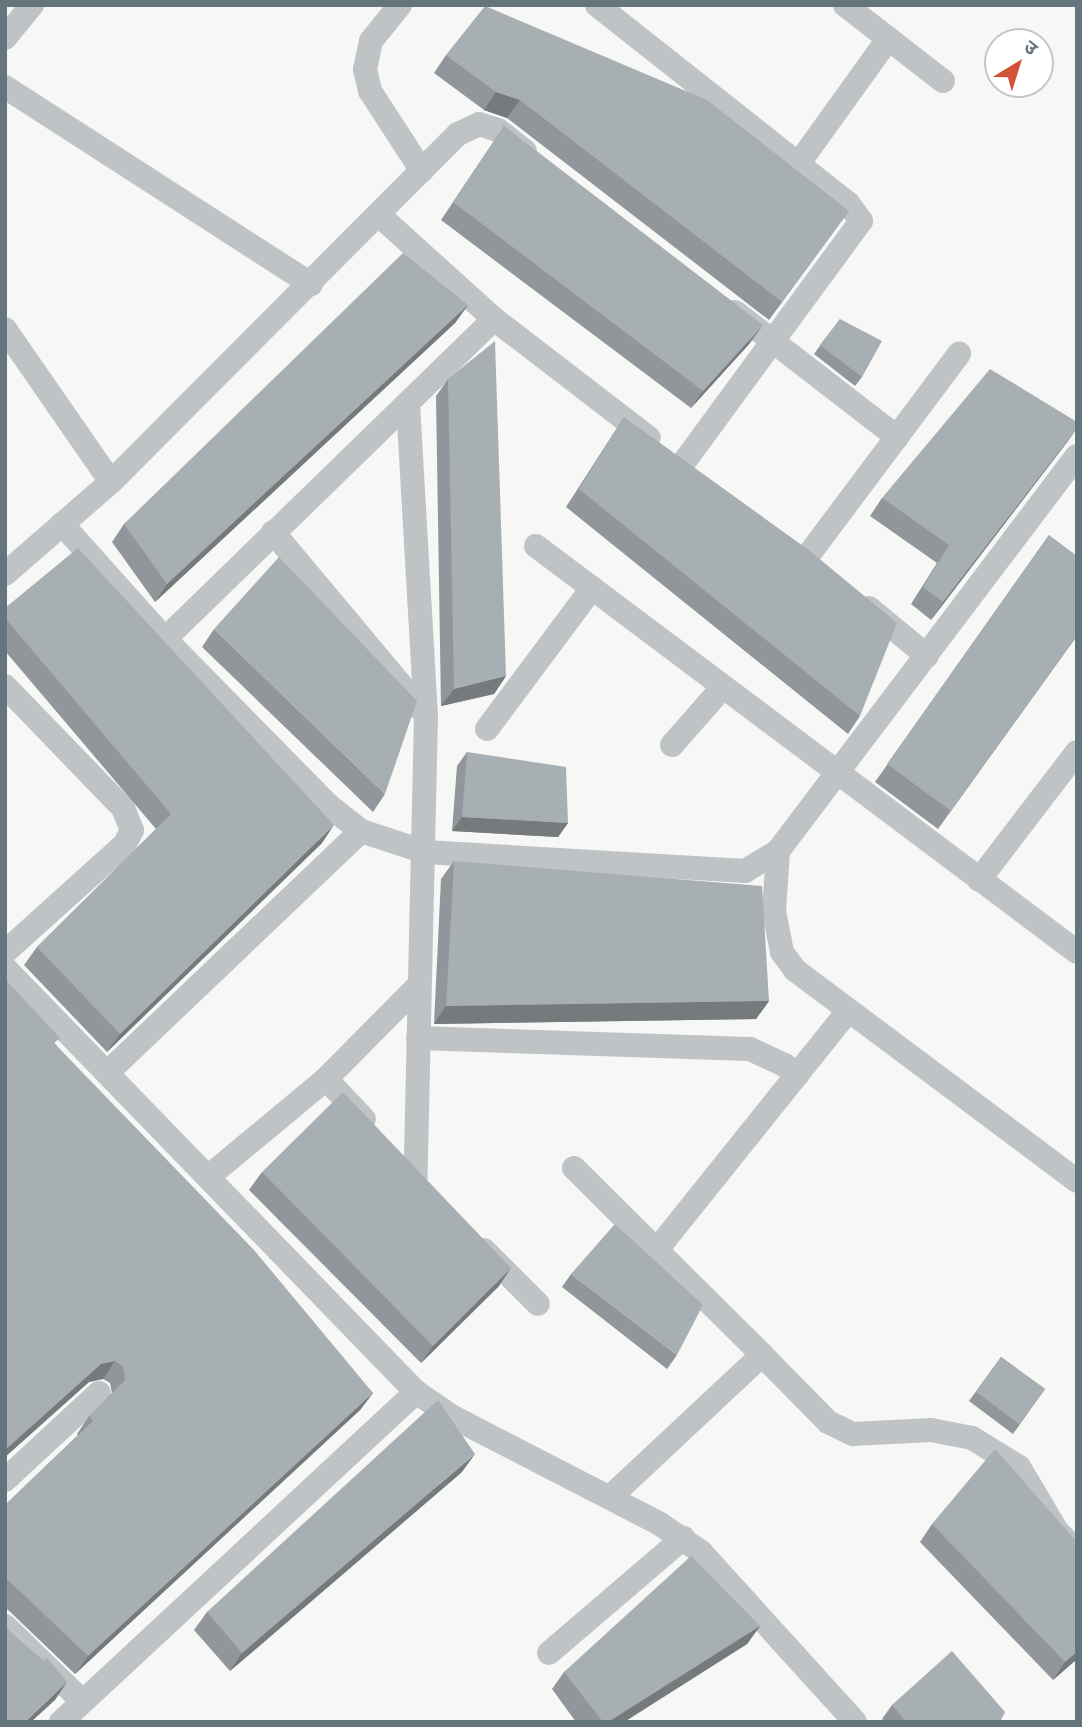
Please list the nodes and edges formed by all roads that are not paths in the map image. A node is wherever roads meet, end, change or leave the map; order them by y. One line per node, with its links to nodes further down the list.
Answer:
1 (32, 5): 5 (street)
2 (400, 5): 11 (street)
3 (597, 5): 9 (street)
4 (845, 5): 6 (street)
5 (5, 38)
6 (888, 39): 7 (street); 9 (street)
7 (943, 81)
8 (5, 87): 13 (street)
9 (799, 163): 17 (street)
10 (542, 164): 11 (street)
11 (422, 171): 12 (street)
12 (380, 216): 13 (street); 15 (street)
13 (311, 284): 24 (street)
14 (718, 299): 17 (street)
15 (494, 319): 19 (street); 22 (street)
16 (5, 329): 24 (street)
17 (773, 341): 20 (street); 22 (street)
18 (959, 354): 20 (street)
19 (408, 404): 26 (street); 38 (street)
20 (897, 437): 29 (street)
21 (1077, 456): 35 (street)
22 (683, 463): 23 (street)
23 (703, 479)
24 (111, 482): 25 (street)
25 (62, 524): 30 (street); 34 (street)
26 (273, 532): 34 (street); 38 (street)
27 (786, 541): 29 (street)
28 (536, 546): 32 (street)
29 (807, 557): 31 (street)
30 (8, 563)
31 (828, 574)
32 (592, 588): 37 (street); 39 (street)
33 (849, 592): 35 (street)
34 (165, 639): 43 (street)
35 (927, 656): 42 (street)
36 (5, 686): 47 (street)
37 (723, 687): 40 (street); 42 (street)
38 (426, 715): 45 (street)
39 (487, 729)
40 (672, 745)
41 (1077, 752): 46 (street)
42 (838, 774): 44 (street); 46 (street)
43 (362, 831): 45 (street); 53 (street)
44 (778, 851): 45 (street); 51 (street)
45 (425, 852): 50 (street)
46 (979, 880): 48 (street)
47 (5, 952)
48 (1077, 952)
49 (5, 968): 53 (street)
50 (419, 985): 52 (street); 55 (street)
51 (848, 1011): 54 (street); 58 (street)
52 (418, 1038): 54 (street); 59 (street)
53 (107, 1073): 57 (street)
54 (797, 1076): 62 (street)
55 (326, 1079): 57 (street); 59 (street)
56 (574, 1168): 62 (street)
57 (208, 1177): 66 (street)
58 (1077, 1181)
59 (415, 1182): 60 (street)
60 (434, 1200)
61 (463, 1228): 63 (street)
62 (655, 1252): 64 (street)
63 (538, 1304)
64 (762, 1355): 68 (street); 70 (street)
65 (99, 1392): 67 (street)
66 (416, 1392): 68 (street); 73 (street)
67 (5, 1480)
68 (610, 1497): 69 (street)
69 (683, 1538): 72 (street); 75 (street)
70 (1077, 1551)
71 (5, 1626): 73 (street)
72 (549, 1653)
73 (82, 1701): 74 (street)
74 (61, 1722)
75 (855, 1722)

